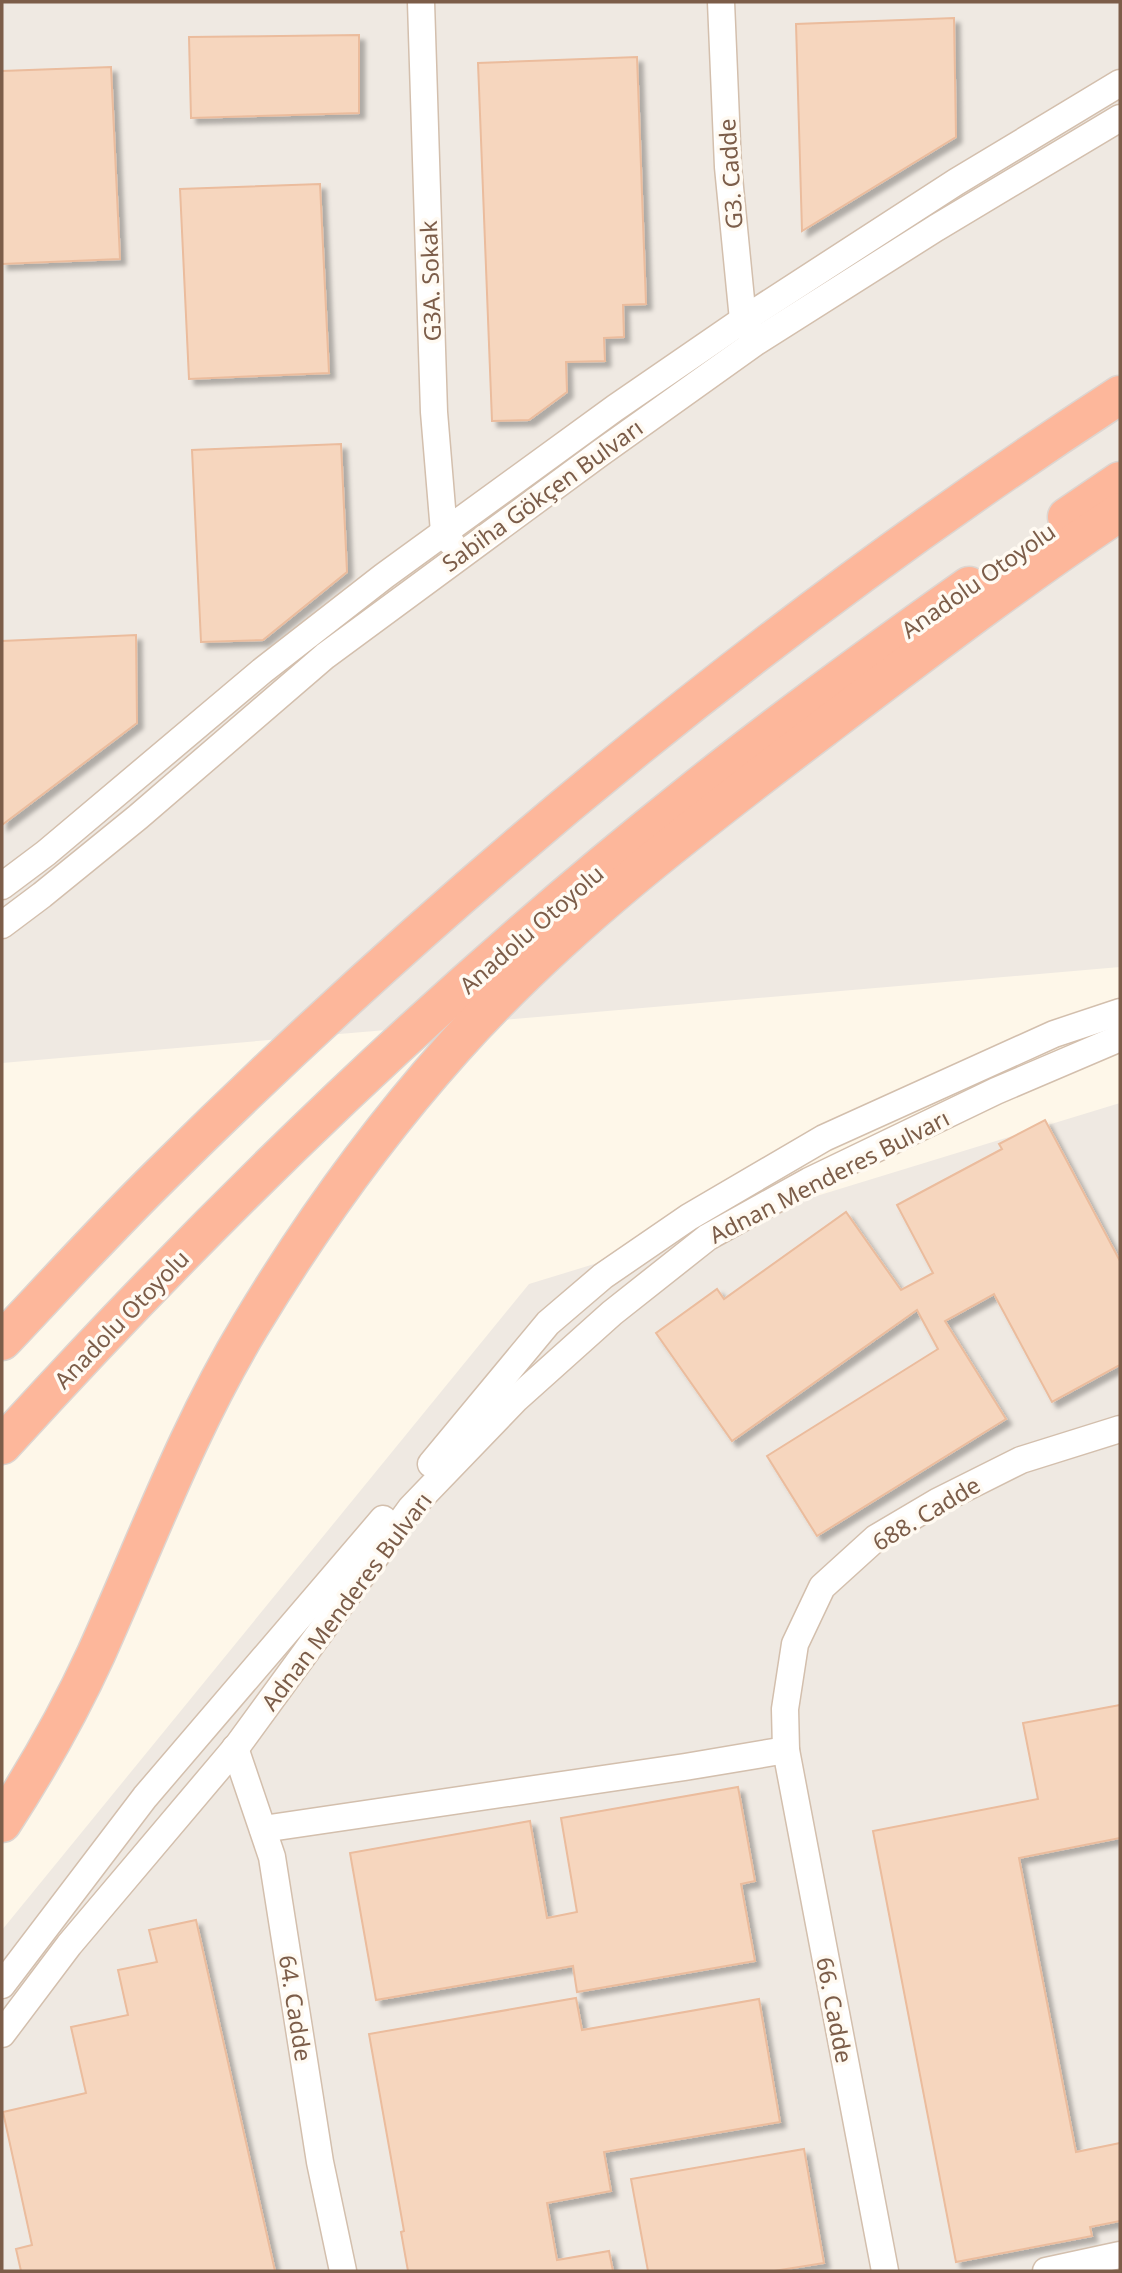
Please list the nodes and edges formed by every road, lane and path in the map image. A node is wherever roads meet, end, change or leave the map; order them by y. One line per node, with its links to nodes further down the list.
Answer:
1 (421, 2): 9 (street, G3A. Sokak)
2 (721, 2): 5 (street, G3. Cadde)
3 (1120, 83): 5 (street, Sabiha Gökçen Bulvarı)
4 (1120, 118): 5 (street, Sabiha Gökçen Bulvarı)
5 (749, 331): 9 (street, Sabiha Gökçen Bulvarı); 10 (street, Sabiha Gökçen Bulvarı)
6 (1120, 395): 15 (highway)
7 (1120, 481): 17 (highway, Anadolu Otoyolu)
8 (1120, 512): 20 (highway)
9 (444, 532): 10 (street); 11 (street, Sabiha Gökçen Bulvarı)
10 (460, 555): 12 (street, Sabiha Gökçen Bulvarı)
11 (2, 886)
12 (2, 925)
13 (1120, 1012): 22 (street)
14 (1120, 1038): 18 (street, Adnan Menderes Bulvarı)
15 (2, 1341)
16 (1120, 1429): 19 (street, 688. Cadde)
17 (2, 1445)
18 (235, 1748): 21 (street, 64. Cadde); 23 (street, Adnan Menderes Bulvarı)
19 (786, 1749): 21 (street); 26 (street, 66. Cadde)
20 (2, 1824)
21 (263, 1829): 25 (street, 64. Cadde)
22 (2, 1985)
23 (2, 2034)
24 (1120, 2255): 27 (street)
25 (343, 2271)
26 (885, 2271)
27 (1046, 2271)

